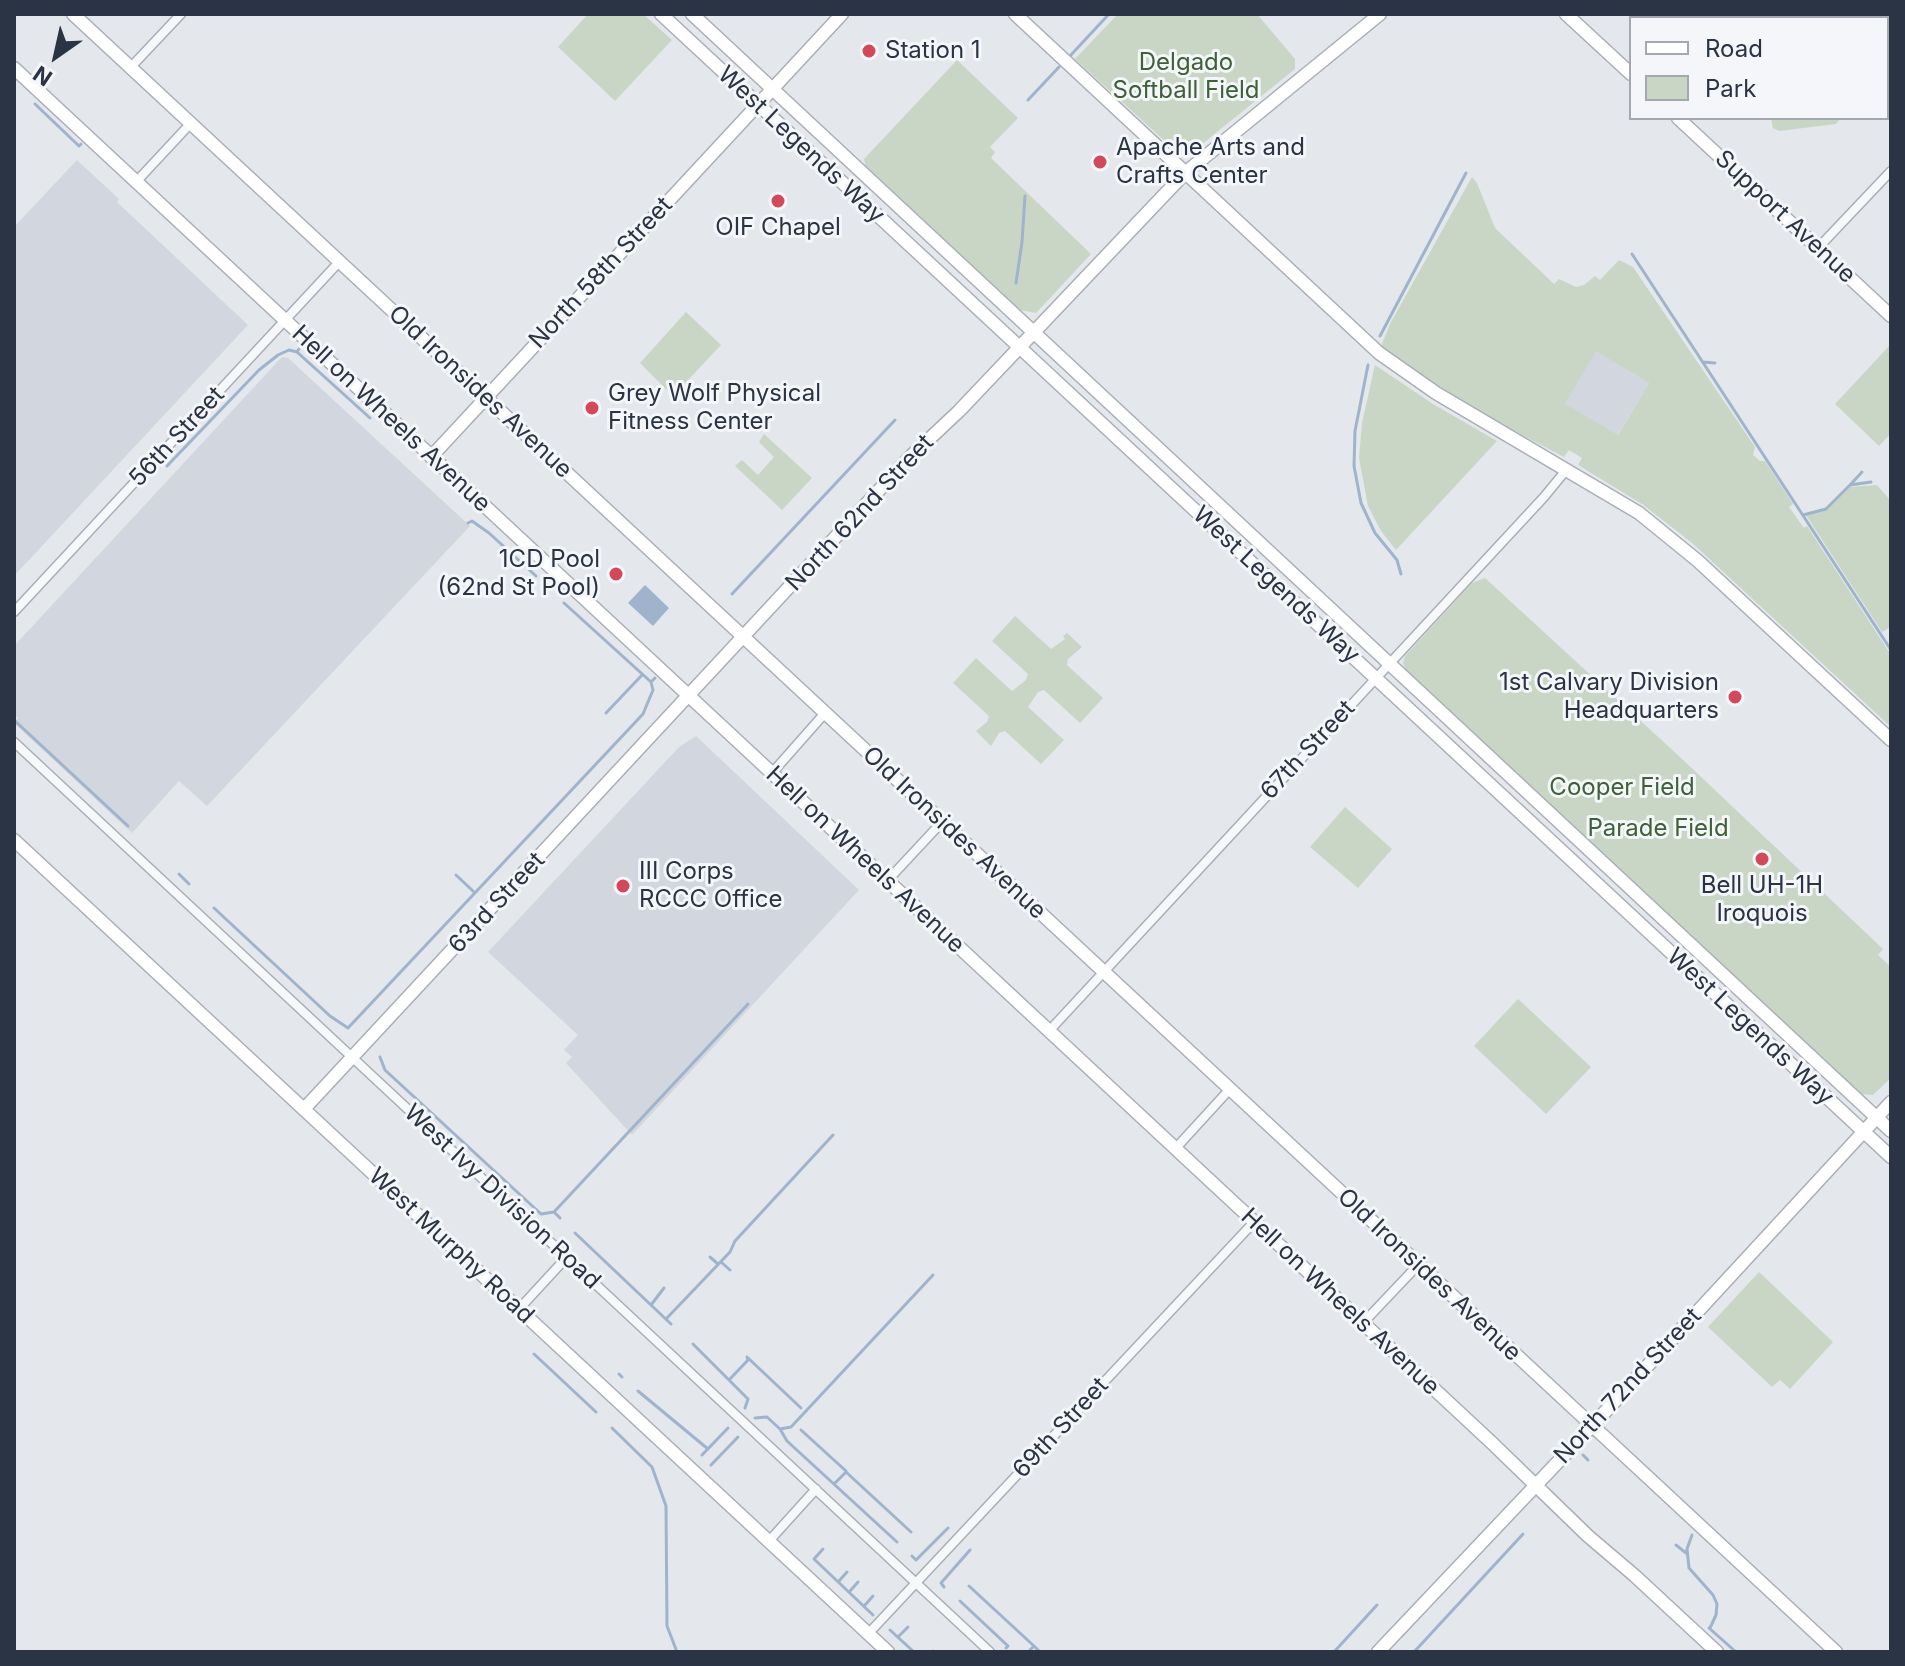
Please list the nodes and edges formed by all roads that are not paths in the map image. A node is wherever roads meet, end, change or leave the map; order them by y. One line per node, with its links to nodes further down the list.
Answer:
1 (73, 14): 9 (street, Old Ironsides Avenue)
2 (181, 14): 9 (street)
3 (661, 14): 13 (street, West Legends Way)
4 (692, 14): 12 (street, West Legends Way)
5 (842, 14): 12 (street, North 58th Street)
6 (1015, 14): 17 (street)
7 (1380, 14): 17 (street, North 62nd Street)
8 (1566, 14): 11 (street)
9 (131, 67): 15 (street, Old Ironsides Avenue)
10 (14, 68): 18 (street, Hell on Wheels Avenue)
11 (1629, 72)
12 (772, 90): 13 (street, North 58th Street); 23 (street, West Legends Way)
13 (758, 105): 24 (street, West Legends Way); 25 (street, North 58th Street)
14 (1680, 120): 19 (street, Support Avenue)
15 (191, 123): 18 (street); 20 (street, Old Ironsides Avenue)
16 (1891, 171): 19 (street)
17 (1185, 173): 23 (street, North 62nd Street); 27 (street)
18 (136, 182): 22 (street, Hell on Wheels Avenue)
19 (1818, 248): 21 (street, Support Avenue)
20 (340, 261): 22 (street, 56th Street); 25 (street, Old Ironsides Avenue)
21 (1891, 316)
22 (285, 320): 26 (street, Hell on Wheels Avenue); 28 (street, 56th Street)
23 (1033, 333): 24 (street, North 62nd Street); 30 (street, West Legends Way)
24 (1020, 347): 29 (street, North 62nd Street); 31 (street, West Legends Way)
25 (486, 397): 26 (street, North 58th Street); 29 (street, Old Ironsides Avenue)
26 (431, 457): 32 (street, Hell on Wheels Avenue)
27 (1567, 469): 30 (street, 67th Street); 34 (street)
28 (14, 612)
29 (744, 637): 32 (street, North 62nd Street); 33 (street, Old Ironsides Avenue)
30 (1389, 664): 31 (street, 67th Street); 46 (street, West Legends Way)
31 (1376, 678): 40 (street, 67th Street); 48 (street, West Legends Way)
32 (689, 696): 36 (street, Hell on Wheels Avenue); 42 (street, 63rd Street)
33 (825, 713): 36 (street); 37 (street, Old Ironsides Avenue)
34 (1891, 740)
35 (14, 742): 42 (street, West Ivy Division Road)
36 (772, 773): 39 (street, Hell on Wheels Avenue)
37 (942, 822): 39 (street); 40 (street, Old Ironsides Avenue)
38 (14, 840): 45 (street, West Murphy Road)
39 (887, 881): 41 (street, Hell on Wheels Avenue)
40 (1104, 972): 41 (street, 67th Street); 43 (street, Old Ironsides Avenue)
41 (1049, 1031): 49 (street, Hell on Wheels Avenue)
42 (352, 1057): 45 (street, 63rd Street); 52 (street, West Ivy Division Road)
43 (1229, 1090): 49 (street); 53 (street, Old Ironsides Avenue)
44 (1891, 1102): 46 (street, North 72nd Street)
45 (304, 1109): 54 (street, West Murphy Road)
46 (1877, 1118): 47 (street, West Legends Way); 48 (street, North 72nd Street)
47 (1891, 1131)
48 (1863, 1133): 50 (street, West Legends Way); 56 (street, North 72nd Street)
49 (1175, 1149): 51 (street, Hell on Wheels Avenue)
50 (1891, 1157)
51 (1254, 1222): 55 (street, Hell on Wheels Avenue); 60 (street, 69th Street)
52 (566, 1258): 54 (street); 58 (street, West Ivy Division Road)
53 (1418, 1265): 55 (street); 56 (street, Old Ironsides Avenue)
54 (519, 1309): 59 (street, West Murphy Road)
55 (1363, 1323): 57 (street, Hell on Wheels Avenue)
56 (1592, 1426): 57 (street, North 72nd Street); 66 (street, Old Ironsides Avenue)
57 (1536, 1485): 64 (street, North 72nd Street); 65 (street, Hell on Wheels Avenue)
58 (816, 1489): 59 (street); 60 (street, West Ivy Division Road)
59 (769, 1541): 61 (street, West Murphy Road)
60 (916, 1583): 61 (street, 69th Street); 63 (street, West Ivy Division Road)
61 (868, 1634): 62 (street, West Murphy Road)
62 (888, 1652)
63 (990, 1652)
64 (1378, 1652)
65 (1717, 1652)
66 (1836, 1652)

